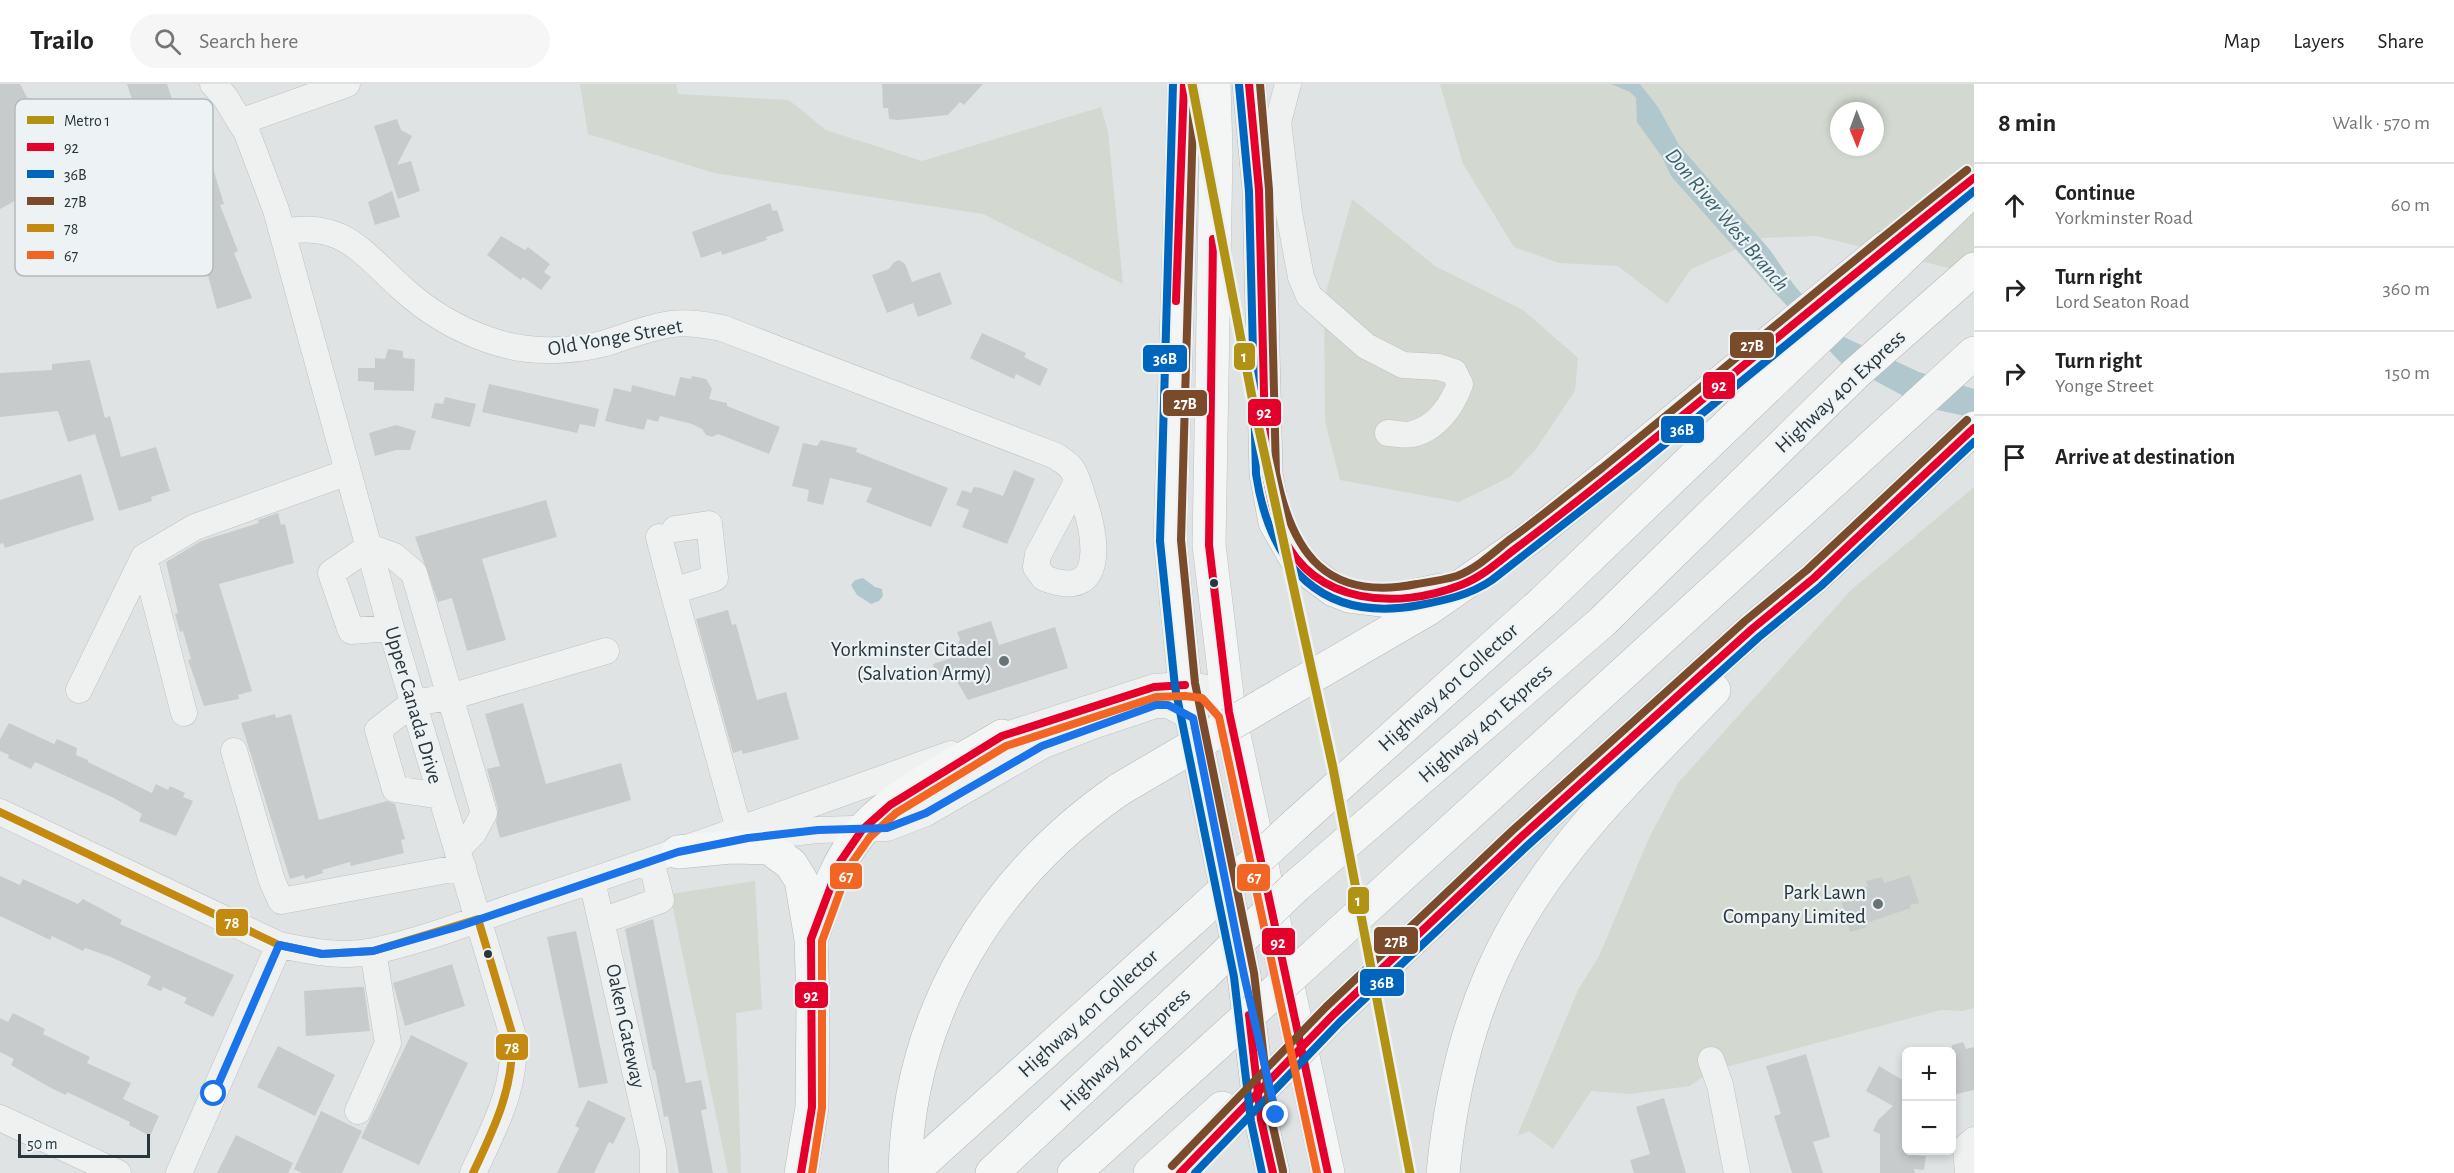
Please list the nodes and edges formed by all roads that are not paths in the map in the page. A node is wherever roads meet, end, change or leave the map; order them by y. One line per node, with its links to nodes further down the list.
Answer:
1 (213, 84): 7 (street)
2 (346, 84): 7 (street)
3 (1184, 84): 23 (main road)
4 (1214, 84): 27 (main road)
5 (1249, 84): 19 (main road)
6 (1288, 84): 14 (street)
7 (240, 122): 10 (street)
8 (1974, 178): 19 (main road)
9 (1974, 189): 57 (main road, Highway 401 Collector, bridge)
10 (282, 232): 15 (street, Upper Canada Drive); 16 (street, Old Yonge Street)
11 (1974, 269): 58 (main road, Highway 401 Express, bridge)
12 (1974, 353): 59 (main road, bridge)
13 (1974, 428): 31 (main road)
14 (1388, 433)
15 (348, 472): 17 (street, Upper Canada Drive); 18 (street)
16 (1077, 482)
17 (369, 547): 21 (street, Upper Canada Drive); 21 (street); 25 (street)
18 (144, 556): 24 (street); 28 (street)
19 (1468, 583): 56 (main road, bridge)
20 (673, 591): 20 (street); 35 (street)
21 (391, 628): 26 (street, Upper Canada Drive)
22 (606, 651): 25 (street)
23 (1185, 685): 27 (street); 29 (main road); 30 (street)
24 (78, 690)
25 (450, 697): 26 (street); 38 (street)
26 (413, 703): 33 (street, Upper Canada Drive); 33 (street)
27 (1229, 712): 64 (main road)
28 (184, 713)
29 (1193, 718): 36 (street); 45 (main road)
30 (1002, 736): 35 (street); 36 (main road)
31 (1652, 736): 49 (main road, bridge); 65 (main road)
32 (234, 751): 38 (street)
33 (441, 796): 38 (street, Upper Canada Drive)
34 (0, 812): 43 (street)
35 (739, 830): 37 (street)
36 (862, 830): 37 (street); 42 (main road)
37 (665, 857): 39 (street); 40 (street); 42 (main road)
38 (460, 858): 41 (street, Upper Canada Drive)
39 (592, 880): 41 (street); 54 (street, Oaken Gateway)
40 (616, 916)
41 (478, 919): 44 (street); 53 (street, Upper Canada Drive)
42 (811, 939): 55 (main road)
43 (279, 945): 44 (street); 52 (street)
44 (373, 951): 47 (street)
45 (1244, 975): 62 (main road); 63 (main road)
46 (1711, 1060): 66 (street)
47 (358, 1111)
48 (0, 1118): 51 (street)
49 (1223, 1118): 60 (main road); 61 (main road)
50 (1974, 1140): 67 (street)
51 (118, 1173)
52 (178, 1173)
53 (473, 1173)
54 (653, 1173)
55 (801, 1173)
56 (905, 1173)
57 (911, 1173)
58 (992, 1173)
59 (1074, 1173)
60 (1150, 1173)
61 (1180, 1173)
62 (1273, 1173)
63 (1289, 1173)
64 (1328, 1173)
65 (1443, 1173)
66 (1737, 1173)
67 (1968, 1173)

